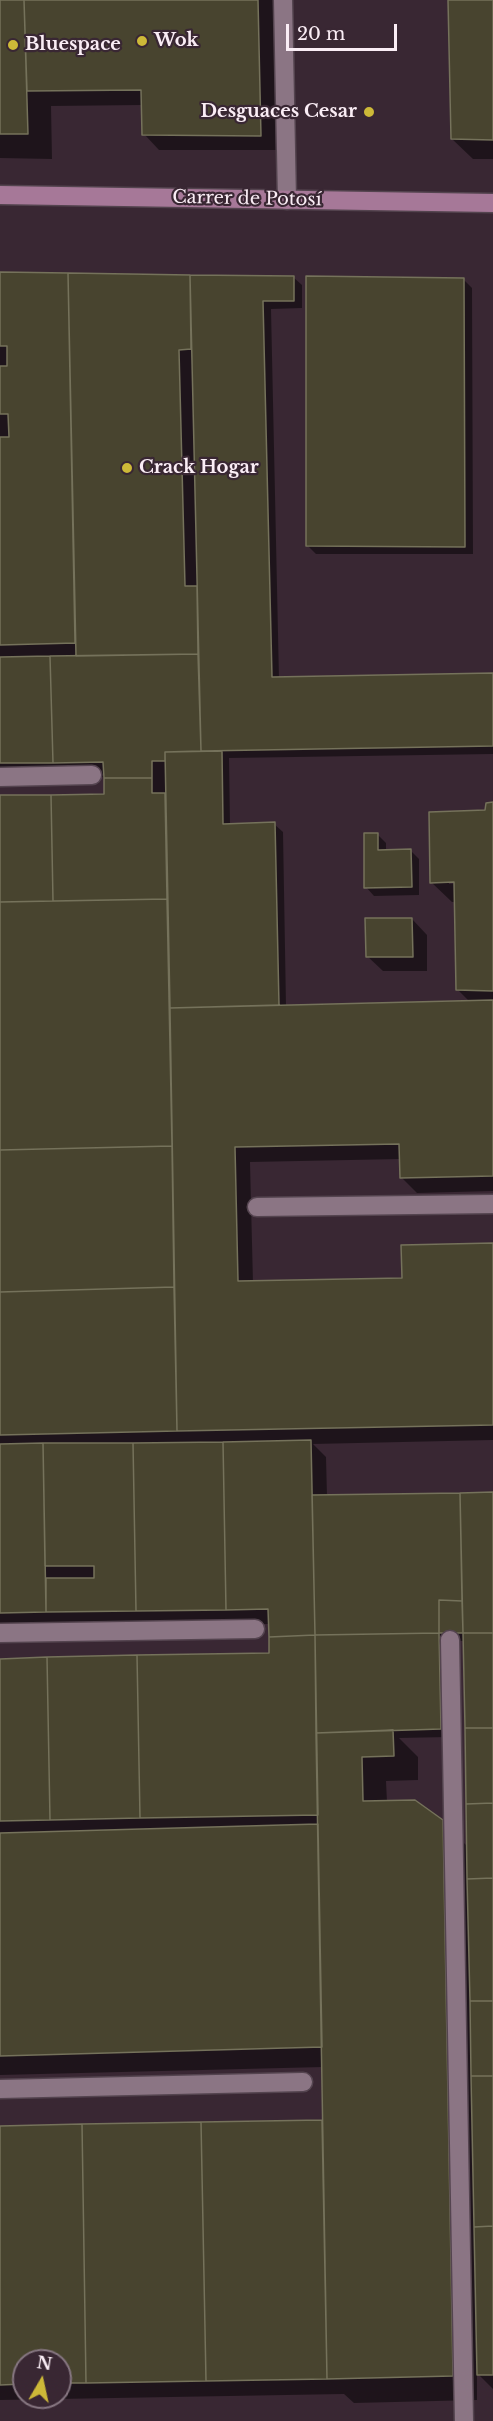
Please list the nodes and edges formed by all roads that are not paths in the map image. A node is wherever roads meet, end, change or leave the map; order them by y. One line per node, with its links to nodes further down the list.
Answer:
1 (283, 0): 3 (lane)
2 (0, 195): 3 (street, Carrer de Potosí)
3 (287, 200): 4 (street, Carrer de Potosí)
4 (493, 203)
5 (92, 775): 6 (lane)
6 (0, 777)
7 (493, 1204): 8 (lane)
8 (257, 1207)
9 (255, 1629): 10 (lane)
10 (0, 1633)
11 (450, 1640): 14 (lane)
12 (303, 2082): 13 (lane)
13 (0, 2089)
14 (464, 2421)

